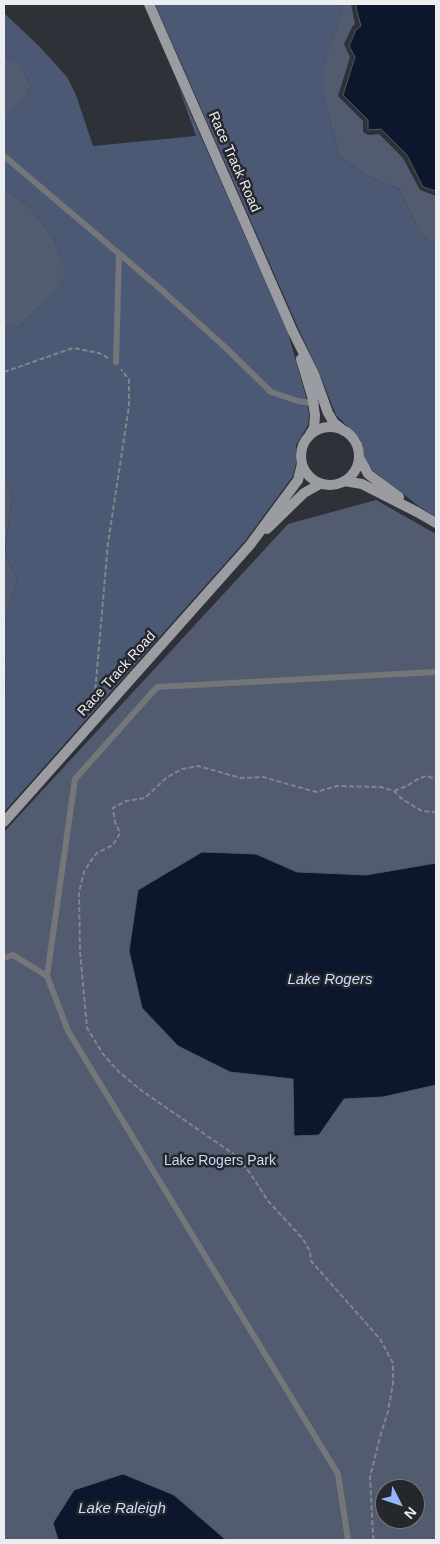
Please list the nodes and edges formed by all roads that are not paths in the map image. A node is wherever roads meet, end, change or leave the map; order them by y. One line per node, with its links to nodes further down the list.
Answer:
1 (149, 4): 4 (main road, Race Track Road)
2 (4, 156): 3 (lane)
3 (118, 254): 5 (lane); 6 (lane)
4 (293, 332): 6 (main road, Race Track Road); 7 (main road, Race Track Road)
5 (116, 362)
6 (314, 404): 7 (lane); 9 (main road, Race Track Road)
7 (326, 406): 8 (main road, Race Track Road)
8 (344, 431): 9 (main road); 10 (main road)
9 (310, 435): 11 (main road)
10 (359, 457): 12 (main road); 14 (main road)
11 (302, 464): 13 (main road); 16 (main road, Race Track Road)
12 (344, 481): 13 (main road); 14 (main road)
13 (320, 484): 16 (main road, Race Track Road)
14 (417, 512): 15 (main road)
15 (436, 523)
16 (250, 545): 18 (main road, Race Track Road)
17 (436, 672): 20 (lane)
18 (4, 822)
19 (4, 958): 20 (lane)
20 (47, 976): 21 (lane)
21 (348, 1540)

